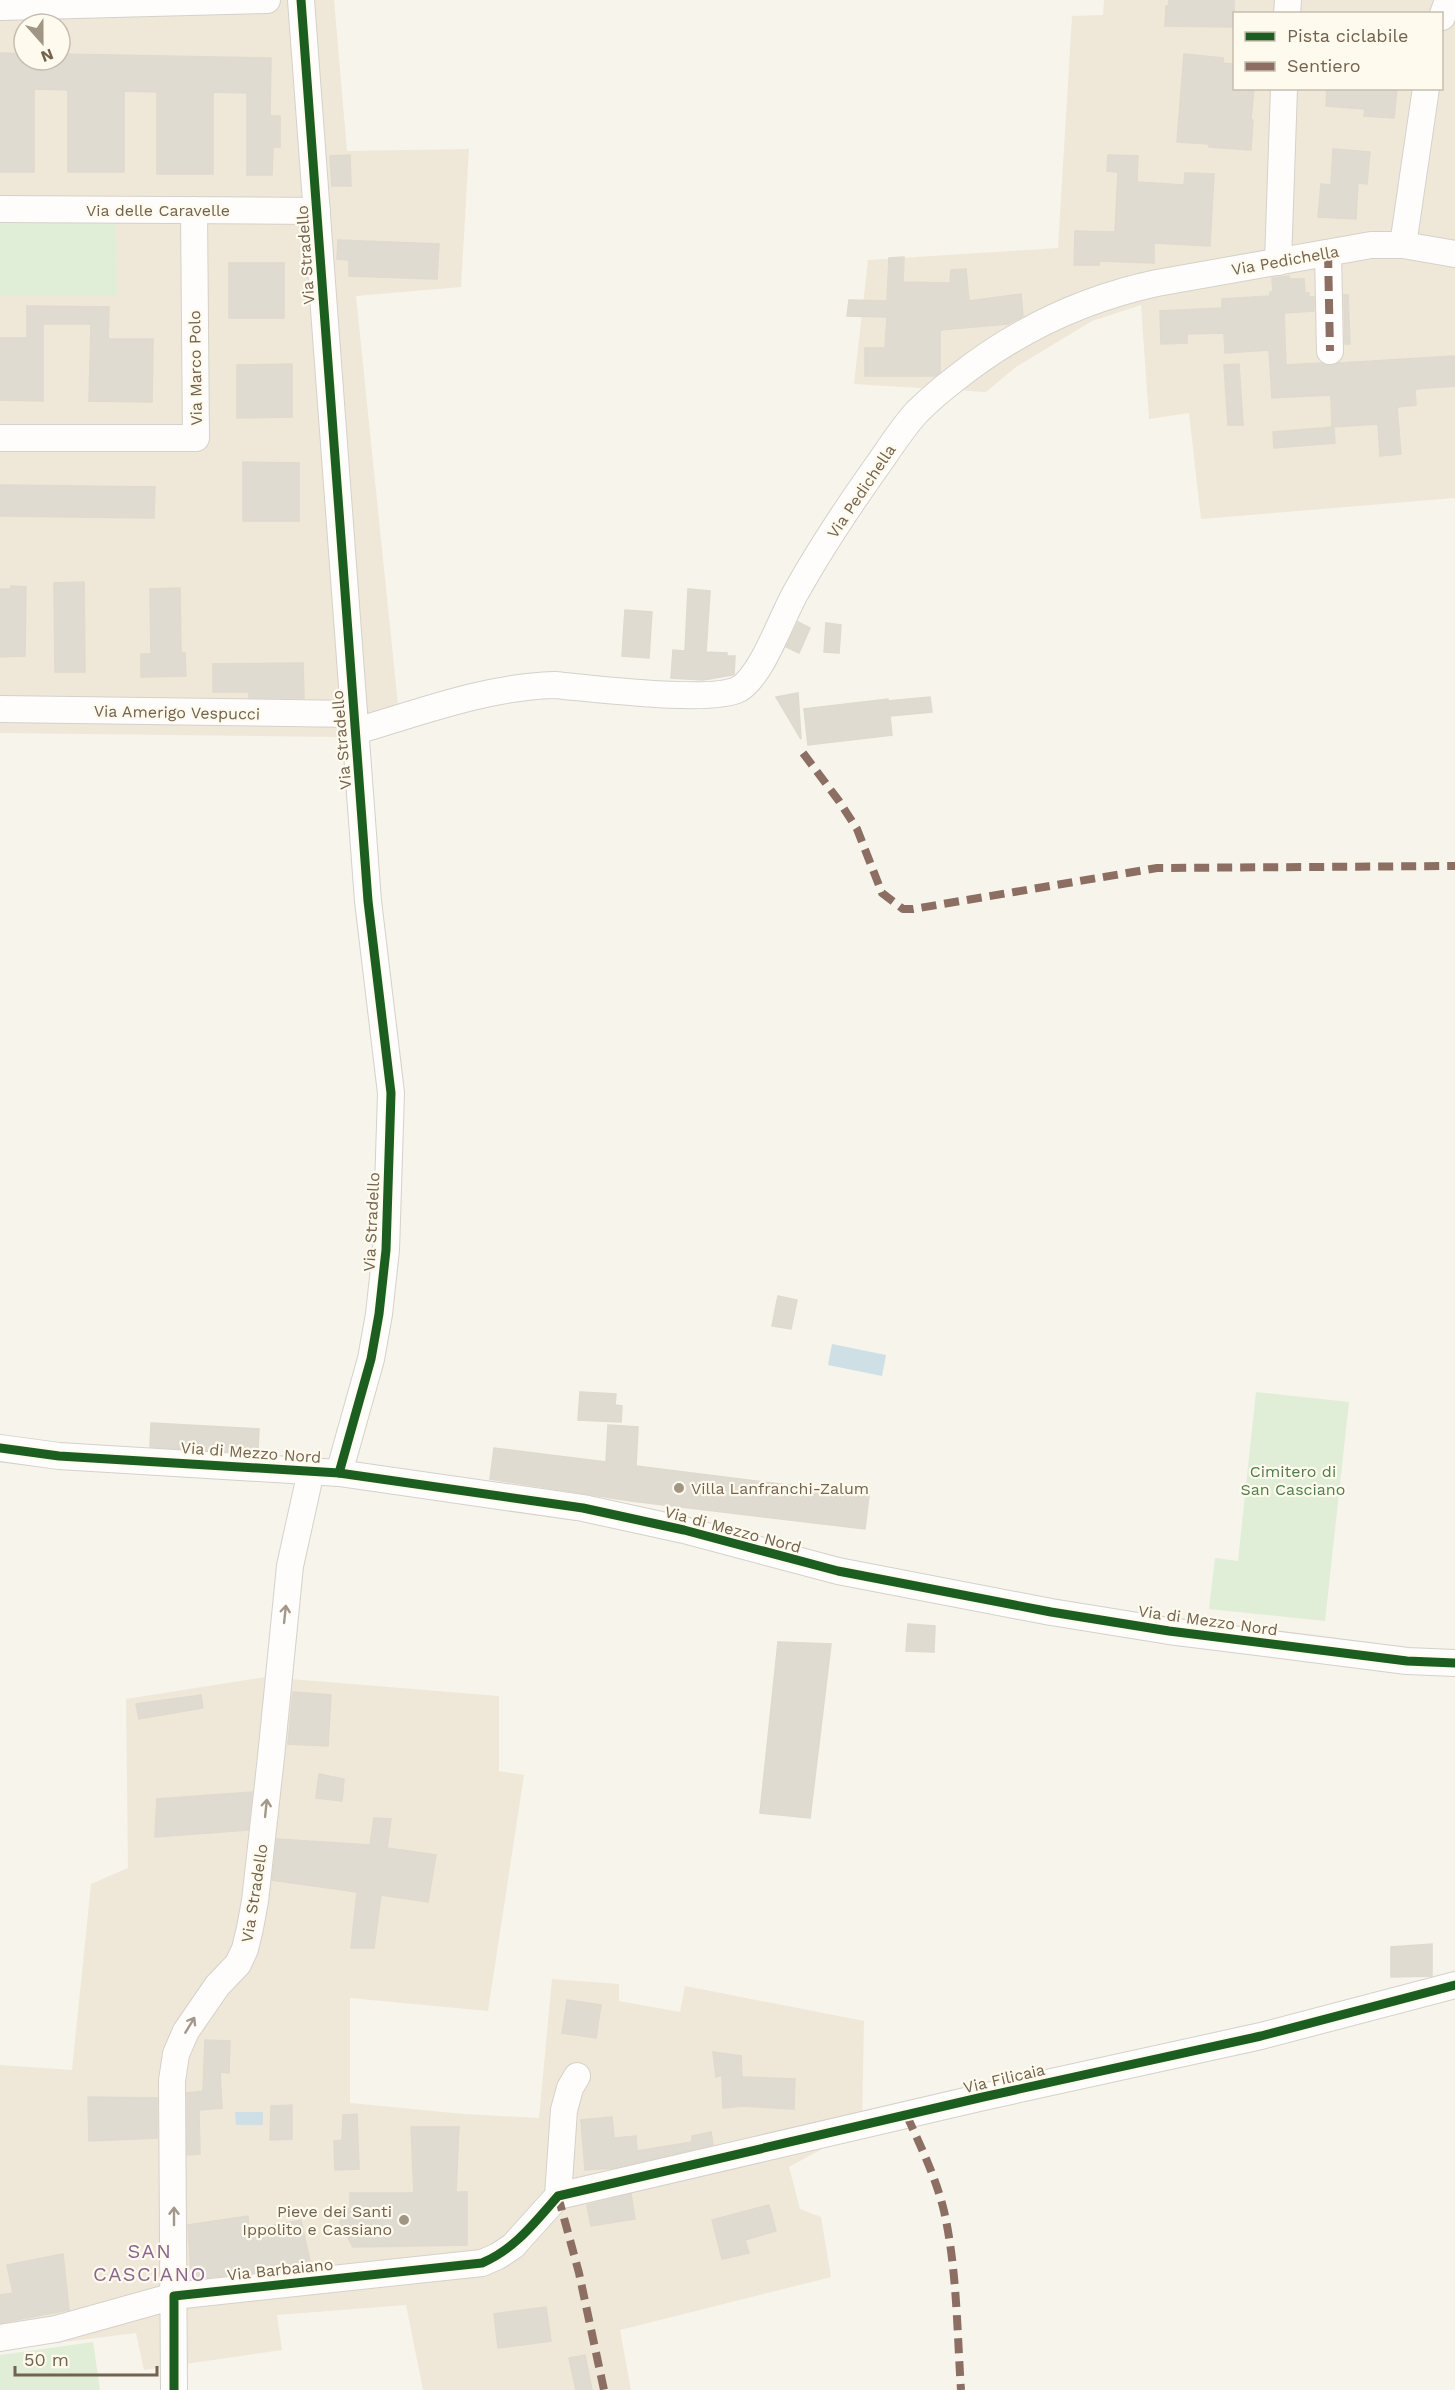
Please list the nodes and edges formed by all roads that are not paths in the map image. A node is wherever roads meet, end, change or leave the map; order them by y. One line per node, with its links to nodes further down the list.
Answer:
1 (267, 0): 4 (street)
2 (300, 0): 10 (street, Via Stradello)
3 (1448, 0): 5 (street)
4 (0, 7)
5 (1443, 14)
6 (1284, 90): 14 (street)
7 (1426, 90): 11 (street)
8 (0, 209): 9 (street, Via delle Caravelle)
9 (194, 210): 10 (street, Via delle Caravelle); 16 (street, Via Marco Polo)
10 (317, 211): 18 (street, Via Stradello)
11 (1403, 245): 12 (street, Via Pedichella); 13 (street, Via Pedichella)
12 (1328, 253): 14 (street, Via Pedichella); 15 (street)
13 (1455, 254)
14 (1278, 262): 18 (street, Via Pedichella)
15 (1330, 351)
16 (0, 438)
17 (0, 709): 18 (street, Via Amerigo Vespucci)
18 (355, 722): 21 (street, Via Stradello)
19 (0, 1448): 20 (street, Via di Mezzo Nord)
20 (311, 1471): 21 (street, Via di Mezzo Nord); 26 (street, Via Stradello, one-way to 20)
21 (339, 1473): 22 (street, Via di Mezzo Nord)
22 (1455, 1663)
23 (1455, 1985): 25 (street, Via Filicaia)
24 (577, 2076): 25 (street)
25 (558, 2196): 26 (street, Via Barbaiano)
26 (174, 2296): 27 (street, Via Barbaiano); 28 (street)
27 (0, 2338)
28 (174, 2390)

